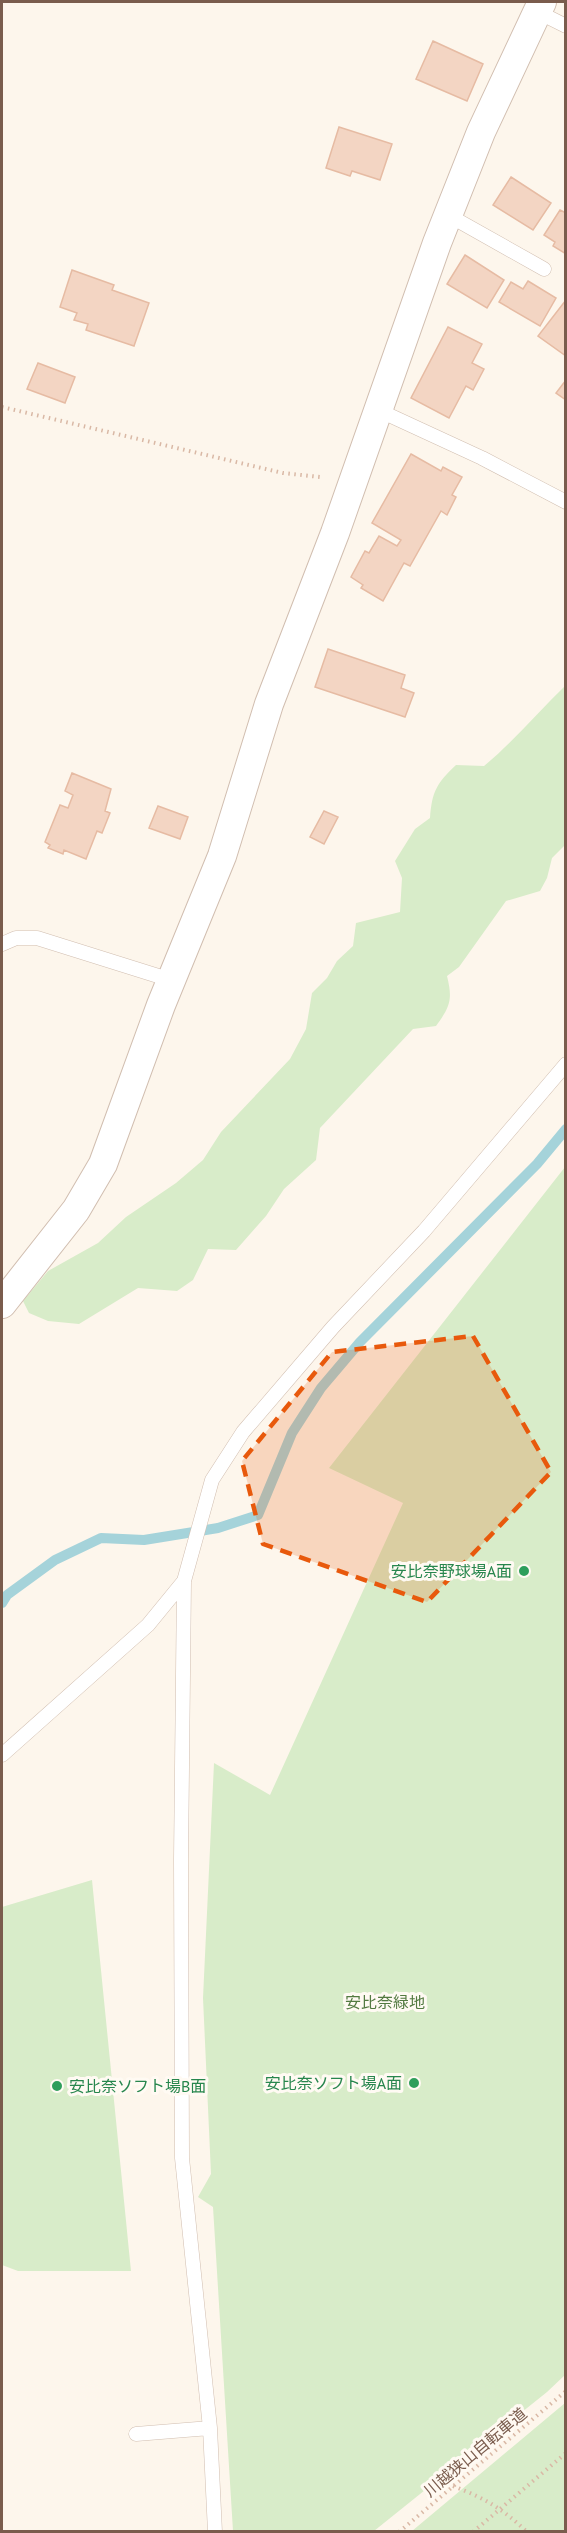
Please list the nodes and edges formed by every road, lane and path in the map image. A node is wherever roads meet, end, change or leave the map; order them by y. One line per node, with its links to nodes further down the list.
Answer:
1 (540, 7): 2 (lane); 3 (street)
2 (566, 26)
3 (448, 215): 4 (lane); 6 (street)
4 (544, 269)
5 (2, 407): 7 (path)
6 (378, 410): 7 (street); 8 (lane)
7 (354, 480): 10 (street)
8 (566, 502)
9 (2, 944): 10 (lane)
10 (171, 980): 12 (street)
11 (566, 1064): 13 (lane)
12 (2, 1304)
13 (184, 1581): 14 (lane); 16 (lane)
14 (2, 1755)
15 (566, 2391): 19 (path, 川越狭山自転車道)
16 (210, 2428): 17 (lane); 21 (lane)
17 (136, 2434)
18 (566, 2453): 20 (path)
19 (453, 2486): 20 (path); 22 (path, 川越狭山自転車道)
20 (501, 2508): 23 (path); 24 (path)
21 (215, 2532)
22 (399, 2532)
23 (473, 2532)
24 (527, 2532)

